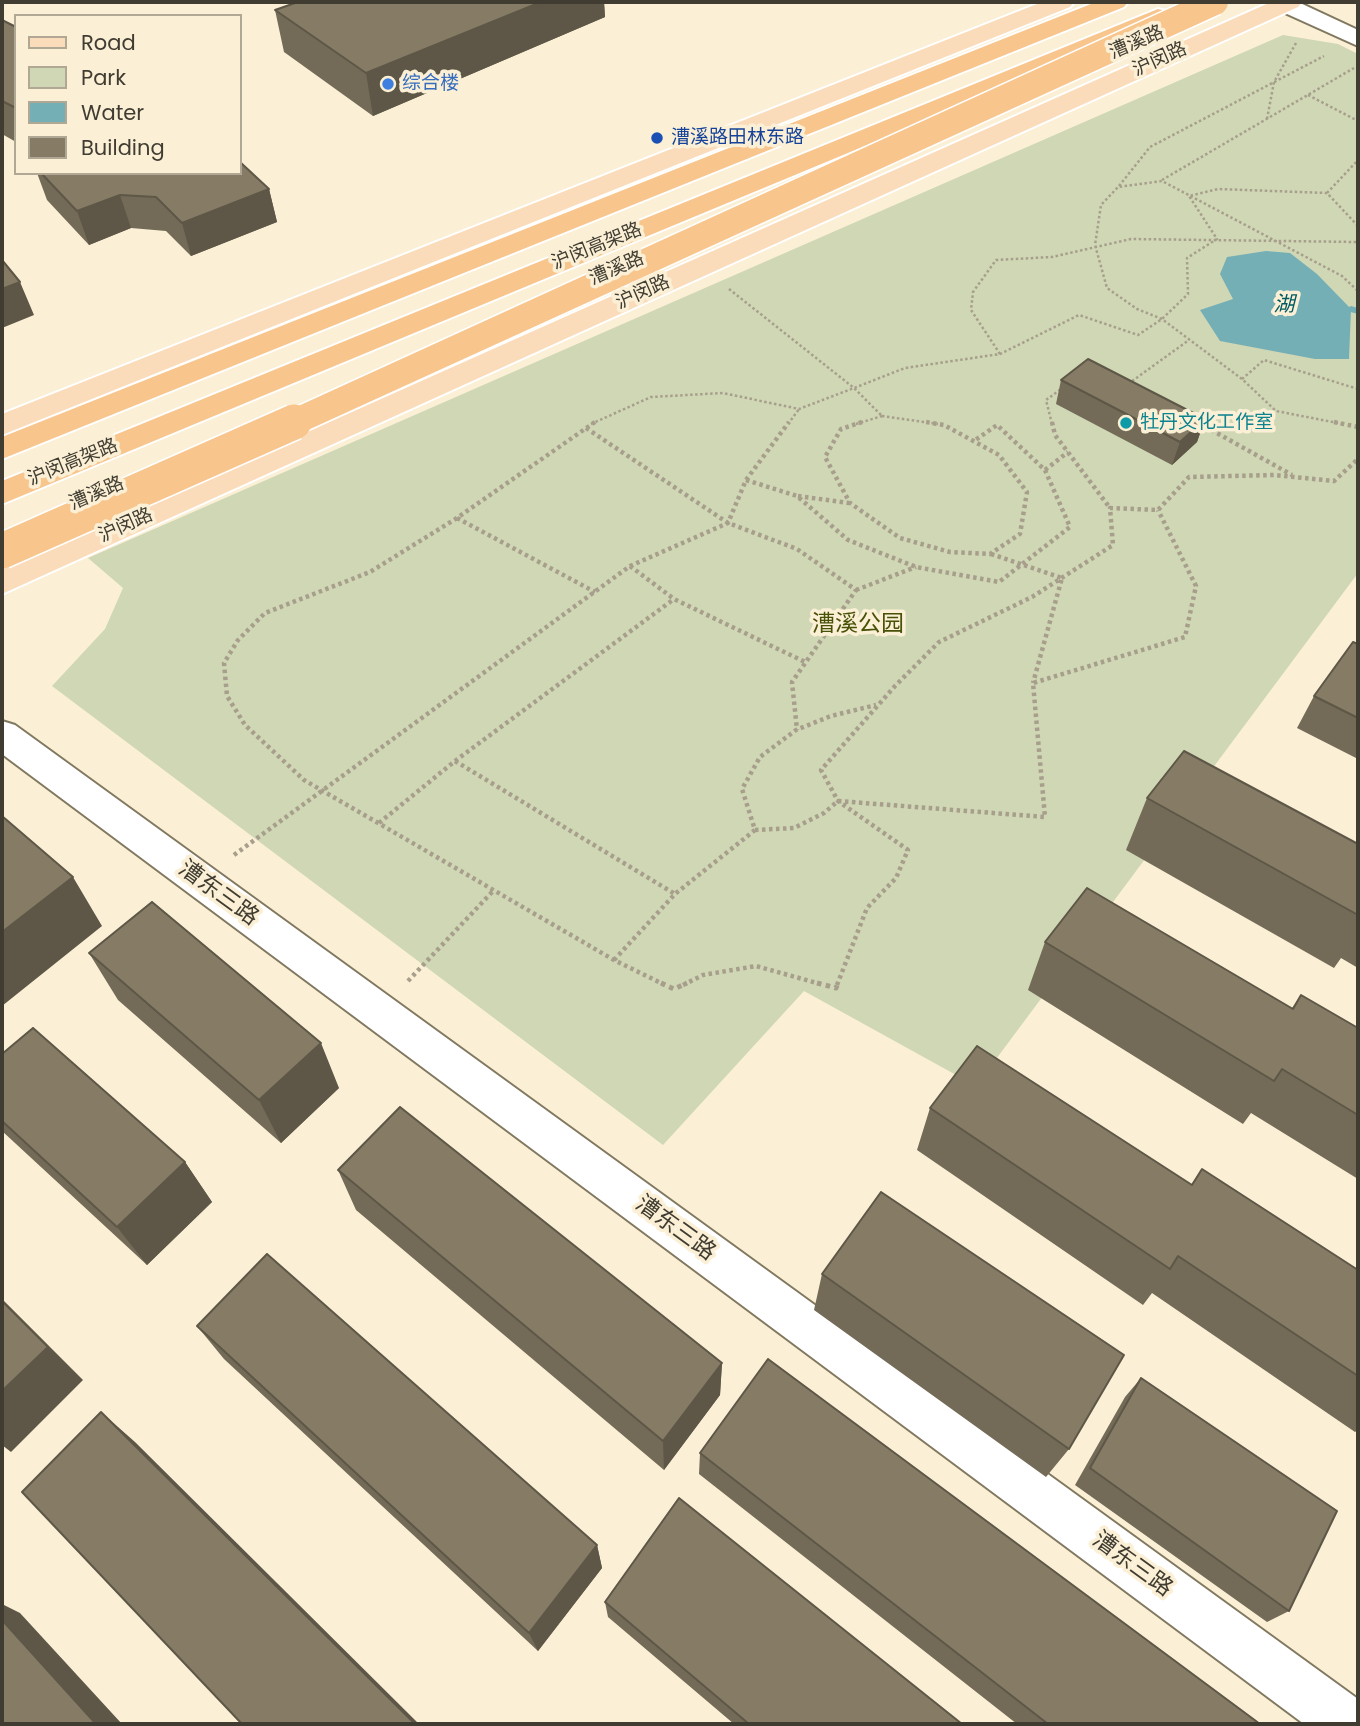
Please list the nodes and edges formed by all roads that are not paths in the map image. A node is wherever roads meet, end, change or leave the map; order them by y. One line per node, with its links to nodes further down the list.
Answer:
1 (1062, 2): 8 (main road)
2 (1116, 2): 9 (highway, 沪闵高架路)
3 (1192, 2): 10 (highway, 沪闵高架路)
4 (1215, 2): 12 (highway, bridge)
5 (1232, 2): 11 (main road, 漕溪路)
6 (1287, 3): 7 (street); 13 (main road, 沪闵路)
7 (1357, 39)
8 (2, 425)
9 (2, 449)
10 (2, 493)
11 (2, 535)
12 (2, 551)
13 (2, 582)
14 (2, 735): 15 (street, 漕东三路)
15 (1348, 1724)

